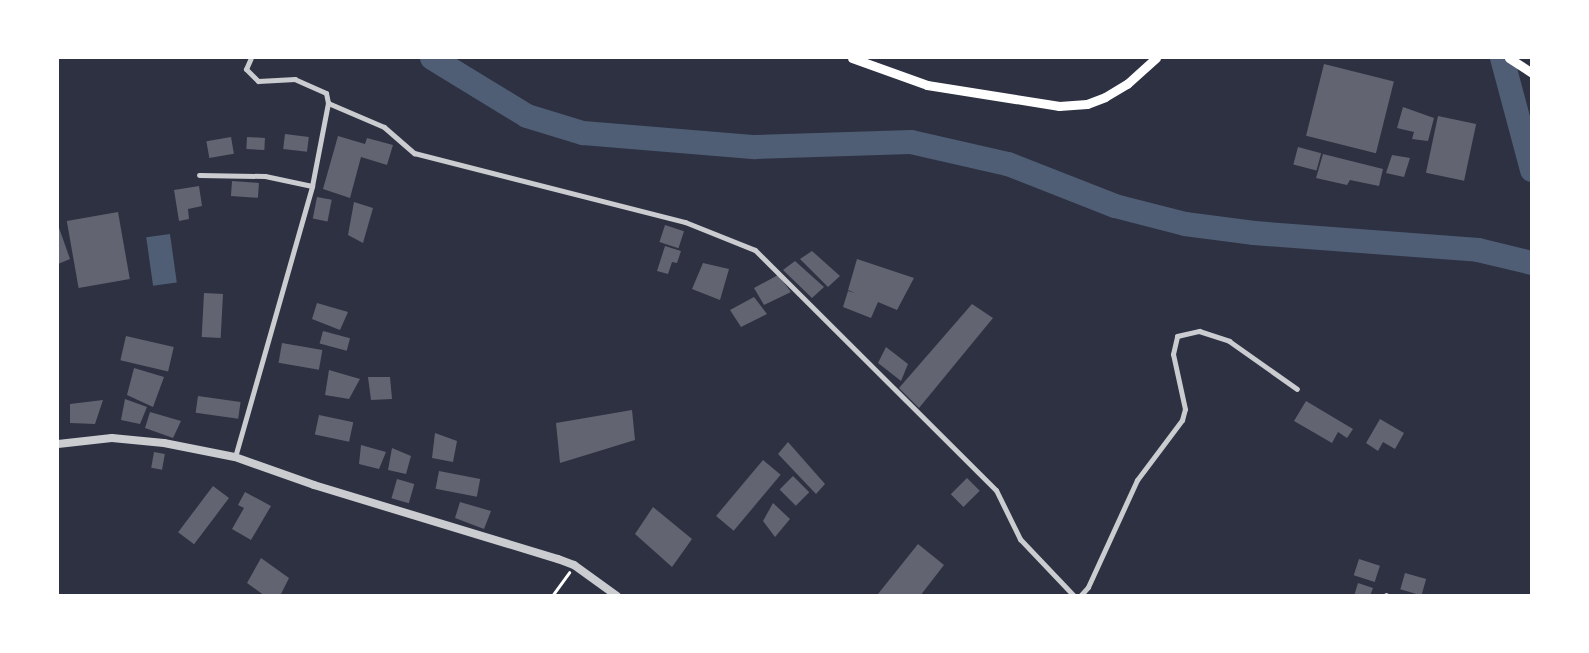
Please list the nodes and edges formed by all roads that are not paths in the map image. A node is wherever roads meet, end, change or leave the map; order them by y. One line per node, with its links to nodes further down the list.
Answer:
1 (251, 58): 6 (street)
2 (852, 58): 3 (main road)
3 (1156, 58)
4 (1510, 58): 5 (main road)
5 (1529, 72)
6 (328, 103): 8 (street); 13 (street)
7 (199, 175): 8 (street)
8 (312, 186): 11 (street)
9 (1297, 389): 14 (street)
10 (58, 444): 11 (street)
11 (236, 457): 12 (street)
12 (617, 596)
13 (1074, 596)
14 (1080, 596)

